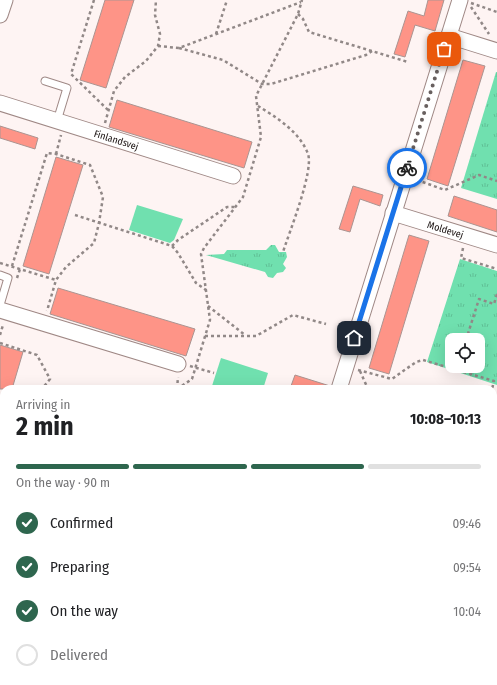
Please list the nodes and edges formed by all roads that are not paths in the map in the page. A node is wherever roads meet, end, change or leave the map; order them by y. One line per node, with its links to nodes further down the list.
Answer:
1 (5, 0): 3 (street)
2 (465, 1): 4 (street)
3 (0, 15)
4 (449, 36): 5 (street); 10 (street)
5 (495, 50)
6 (45, 81): 8 (lane)
7 (0, 103): 8 (street, Finlandsvej)
8 (58, 121): 9 (street, Finlandsvej)
9 (233, 176)
10 (393, 213): 11 (street, Moldevej); 16 (street)
11 (497, 245)
12 (0, 275): 13 (lane)
13 (0, 305)
14 (0, 310): 15 (street)
15 (178, 364)
16 (342, 385)

